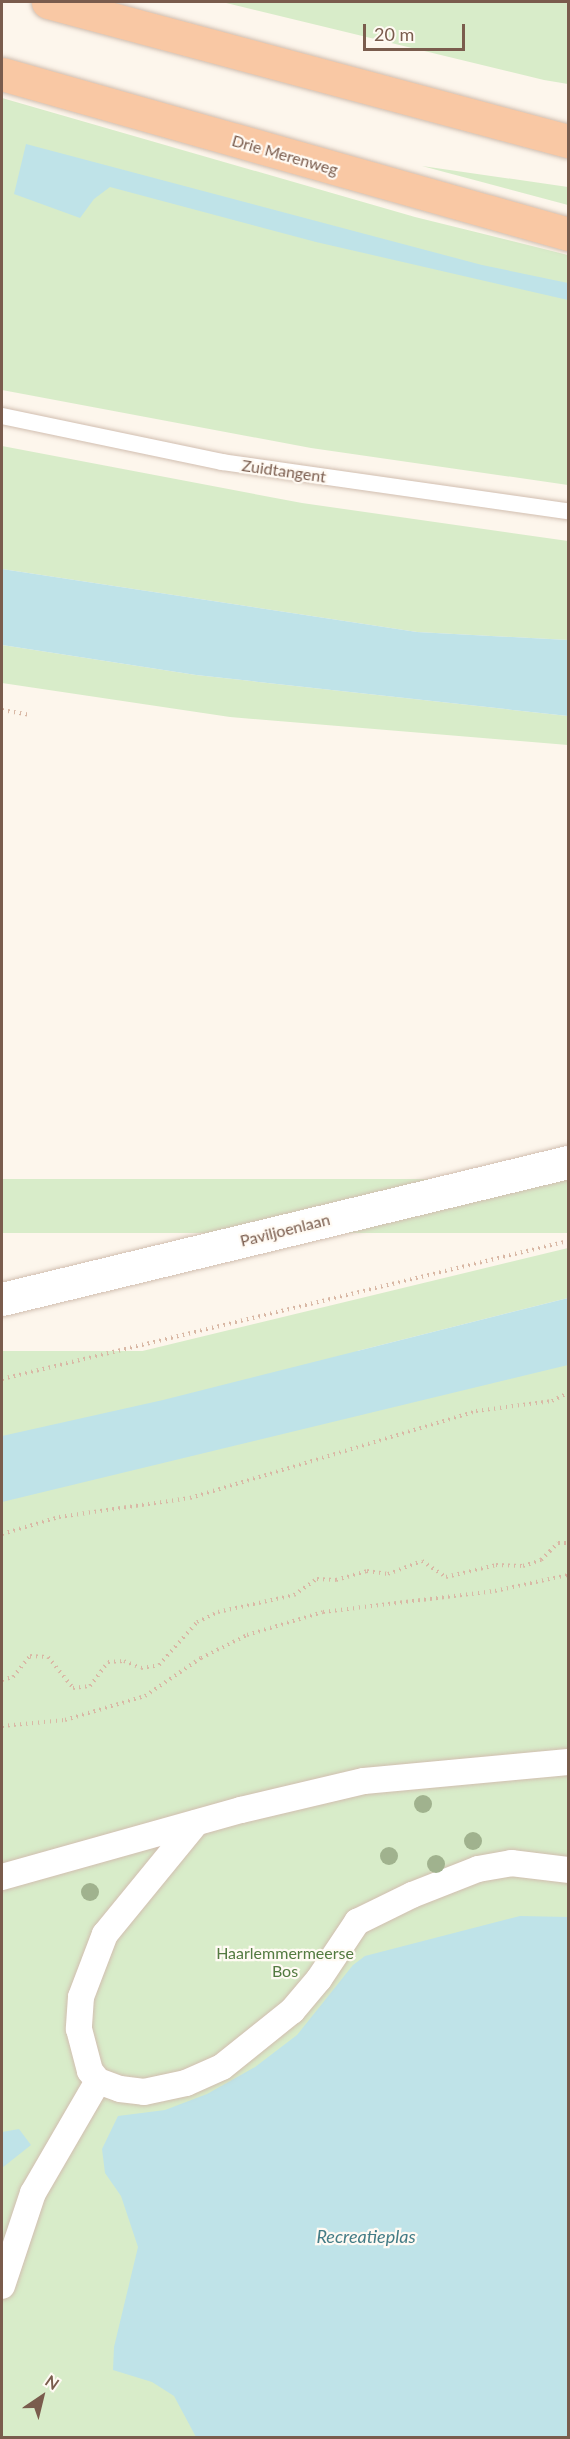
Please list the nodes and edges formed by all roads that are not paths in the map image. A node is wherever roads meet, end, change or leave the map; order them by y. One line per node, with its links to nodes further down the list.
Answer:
1 (48, 2): 3 (highway)
2 (2, 74): 4 (highway, Drie Merenweg)
3 (568, 141)
4 (568, 234)
5 (5, 417): 6 (lane, Zuidtangent)
6 (568, 511)
7 (568, 1162): 8 (street, Paviljoenlaan)
8 (2, 1299)
9 (568, 1762): 10 (street)
10 (196, 1823): 12 (street); 13 (street)
11 (568, 1870): 13 (street)
12 (2, 1878)
13 (98, 2081): 14 (street)
14 (2, 2286)

